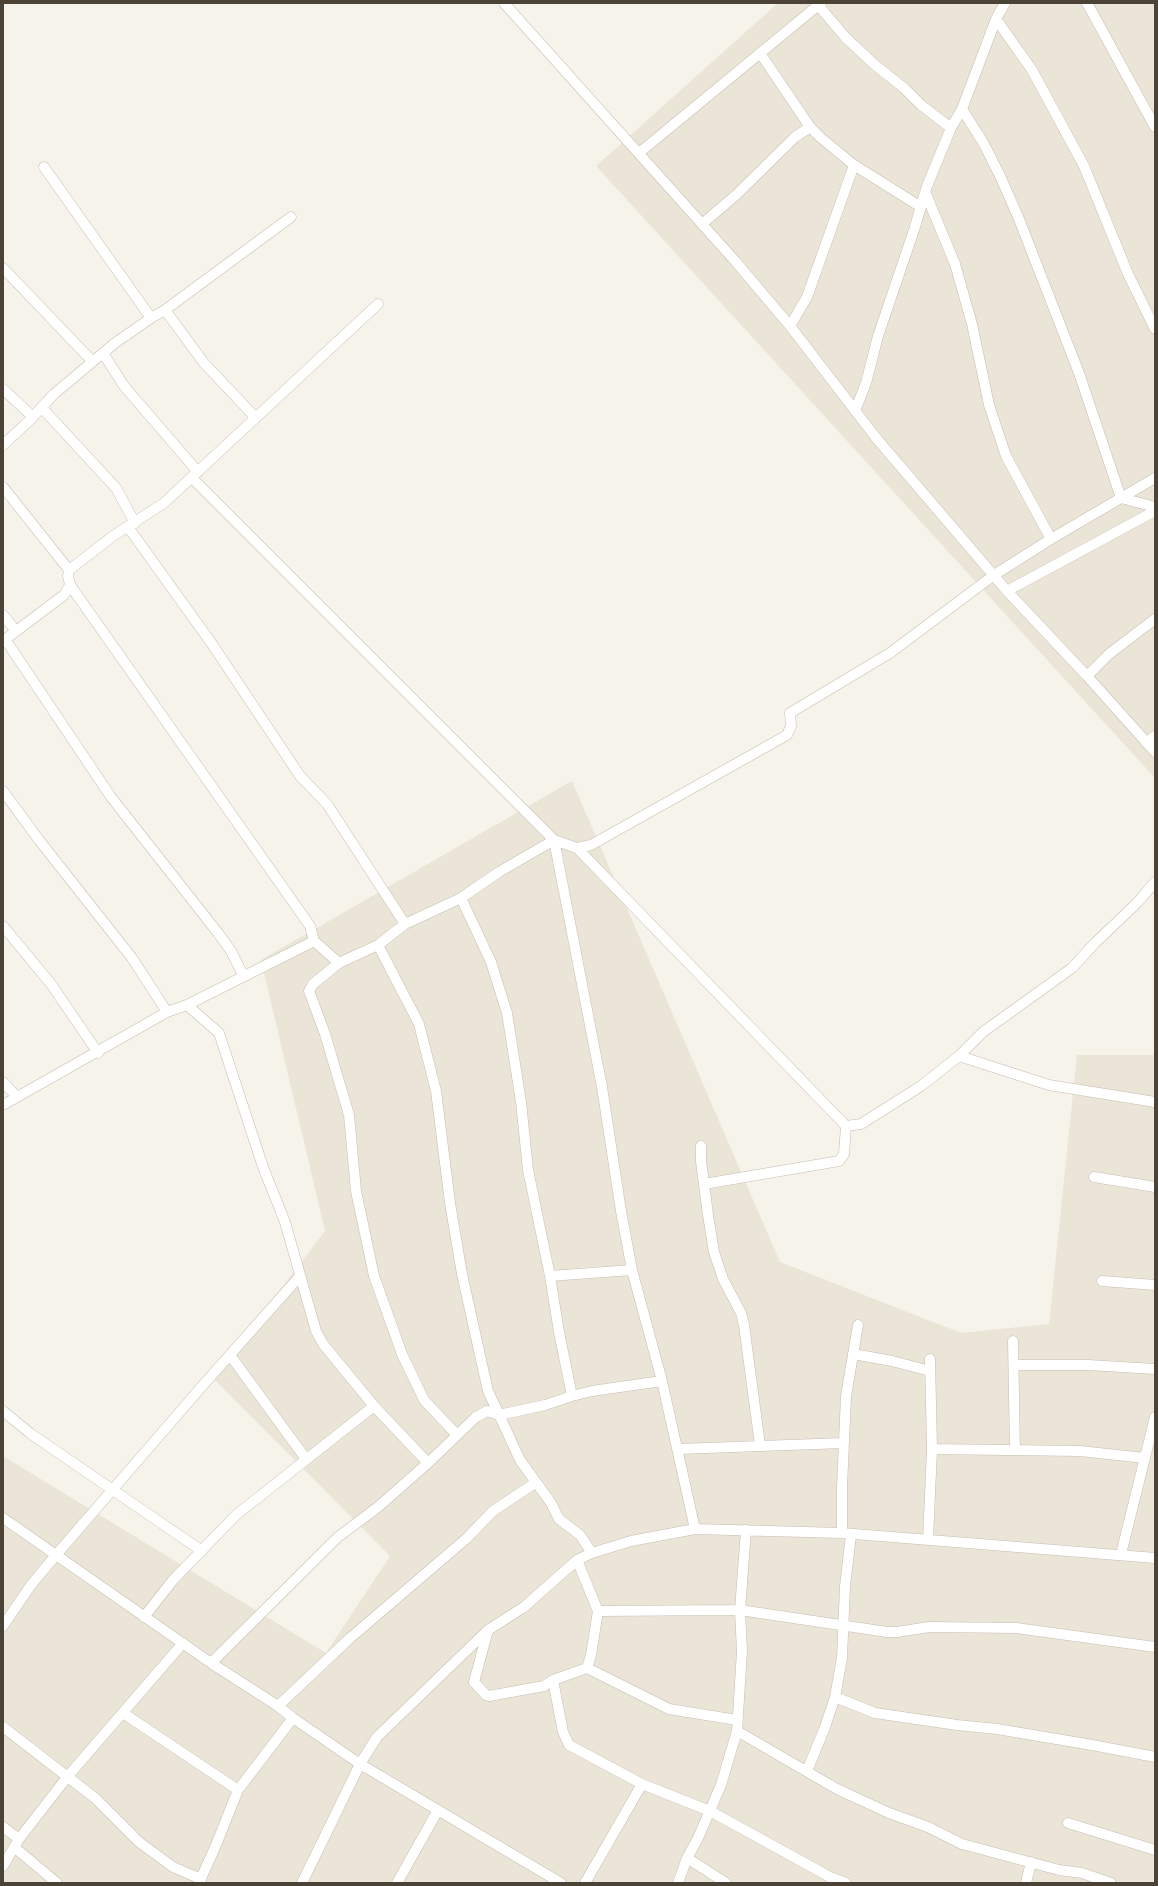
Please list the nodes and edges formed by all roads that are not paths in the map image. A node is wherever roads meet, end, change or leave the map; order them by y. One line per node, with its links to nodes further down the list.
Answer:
1 (504, 3): 11 (street)
2 (1004, 3): 5 (street)
3 (1087, 3): 9 (street)
4 (819, 4): 6 (street); 10 (street)
5 (996, 19): 7 (street); 23 (street)
6 (760, 53): 8 (street); 11 (street)
7 (962, 109): 10 (street); 35 (street)
8 (810, 127): 12 (street); 17 (street)
9 (1155, 127)
10 (951, 128): 14 (street)
11 (639, 153): 17 (street)
12 (854, 165): 15 (street); 22 (street)
13 (44, 167): 21 (street)
14 (926, 194): 15 (street); 39 (street)
15 (921, 207): 28 (street)
16 (291, 217): 20 (street)
17 (702, 224): 22 (street)
18 (3, 268): 25 (street)
19 (378, 304): 30 (street)
20 (165, 310): 21 (street); 30 (street)
21 (151, 318): 24 (street)
22 (790, 326): 28 (street)
23 (1155, 329)
24 (103, 353): 25 (street); 32 (street)
25 (92, 361): 27 (street)
26 (3, 389): 29 (street)
27 (42, 408): 29 (street); 38 (street)
28 (855, 411): 41 (street)
29 (33, 417): 31 (street)
30 (255, 417): 32 (street)
31 (3, 445)
32 (195, 475): 38 (street); 53 (street)
33 (1155, 478): 35 (street)
34 (3, 488): 40 (street)
35 (1121, 498): 36 (street); 39 (street)
36 (1155, 507)
37 (1155, 511): 43 (street)
38 (132, 525): 40 (street); 57 (street)
39 (1051, 539): 41 (street)
40 (69, 570): 42 (street)
41 (994, 575): 43 (street); 54 (street)
42 (70, 586): 46 (street); 59 (street)
43 (1007, 591): 48 (street)
44 (3, 615): 46 (street)
45 (1155, 619): 48 (street)
46 (16, 631): 47 (street)
47 (4, 640): 62 (street)
48 (1088, 676): 50 (street)
49 (1155, 736): 50 (street)
50 (1146, 743): 51 (street)
51 (1155, 752)
52 (3, 791): 64 (street)
53 (554, 840): 54 (street); 56 (street); 76 (street)
54 (577, 848): 71 (street)
55 (1155, 882): 66 (street)
56 (461, 898): 57 (street); 78 (street)
57 (405, 924): 60 (street)
58 (3, 926): 65 (street)
59 (314, 941): 61 (street); 62 (street)
60 (378, 945): 61 (street); 93 (street)
61 (339, 963): 95 (street)
62 (243, 975): 63 (street)
63 (187, 1005): 64 (street); 77 (street)
64 (168, 1012): 65 (street)
65 (98, 1053): 68 (street)
66 (959, 1056): 69 (street); 71 (street)
67 (3, 1082): 68 (street)
68 (17, 1097): 70 (street)
69 (1155, 1102)
70 (3, 1105)
71 (846, 1126): 74 (street)
72 (701, 1146): 74 (street)
73 (1094, 1177): 75 (street)
74 (704, 1184): 97 (street)
75 (1155, 1187)
76 (632, 1270): 78 (street); 89 (street)
77 (300, 1276): 83 (street); 91 (street)
78 (550, 1276): 90 (street)
79 (1102, 1281): 80 (street)
80 (1155, 1285)
81 (858, 1325): 84 (street)
82 (1013, 1341): 86 (street)
83 (230, 1354): 102 (street); 105 (street)
84 (853, 1354): 88 (street); 96 (street)
85 (930, 1359): 88 (street)
86 (1014, 1365): 87 (street); 100 (street)
87 (1155, 1369)
88 (930, 1371): 99 (street)
89 (662, 1381): 90 (street); 98 (street)
90 (572, 1396): 93 (street)
91 (374, 1406): 102 (street); 103 (street)
92 (3, 1411): 105 (street)
93 (499, 1415): 95 (street); 104 (street)
94 (1155, 1417): 101 (street)
95 (457, 1435): 103 (street)
96 (844, 1443): 97 (street); 109 (street)
97 (760, 1445): 98 (street)
98 (678, 1449): 107 (street)
99 (932, 1449): 100 (street); 110 (street)
100 (1015, 1450): 101 (street)
101 (1145, 1458): 113 (street)
102 (306, 1459): 111 (street)
103 (428, 1463): 125 (street)
104 (535, 1483): 112 (street); 129 (street)
105 (113, 1489): 111 (street); 114 (street)
106 (3, 1518): 114 (street)
107 (695, 1529): 108 (street); 112 (street)
108 (746, 1530): 109 (street); 117 (street)
109 (846, 1534): 110 (street); 120 (street)
110 (928, 1540): 113 (street)
111 (202, 1550): 119 (street)
112 (592, 1553): 116 (street)
113 (1121, 1554): 115 (street)
114 (56, 1556): 119 (street); 121 (street)
115 (1155, 1558)
116 (577, 1560): 118 (street); 122 (street)
117 (740, 1610): 118 (street); 120 (street); 132 (street)
118 (598, 1611): 126 (street)
119 (144, 1617): 123 (street)
120 (844, 1624): 124 (street); 128 (street)
121 (3, 1625)
122 (488, 1630): 127 (street); 136 (street)
123 (183, 1643): 125 (street); 130 (street)
124 (1155, 1647)
125 (211, 1663): 129 (street)
126 (586, 1668): 127 (street); 132 (street)
127 (553, 1680): 139 (street)
128 (835, 1697): 135 (street); 137 (street)
129 (278, 1706): 131 (street)
130 (123, 1713): 138 (street); 140 (street)
131 (293, 1718): 136 (street); 140 (street)
132 (737, 1720): 134 (street)
133 (3, 1726): 138 (street)
134 (737, 1731): 137 (street); 142 (street)
135 (1155, 1757)
136 (360, 1764): 141 (street); 152 (street)
137 (807, 1770): 148 (street)
138 (68, 1776): 145 (street); 150 (street)
139 (642, 1784): 142 (street); 155 (street)
140 (238, 1790): 150 (street)
141 (438, 1810): 153 (street); 154 (street)
142 (710, 1811): 147 (street); 158 (street)
143 (1068, 1823): 146 (street)
144 (3, 1827): 145 (street)
145 (17, 1843): 149 (street); 151 (street)
146 (1155, 1850)
147 (687, 1858): 156 (street); 157 (street)
148 (1031, 1862): 159 (street); 160 (street)
149 (3, 1866)
150 (200, 1881)
151 (57, 1883)
152 (302, 1883)
153 (397, 1883)
154 (561, 1883)
155 (585, 1883)
156 (678, 1883)
157 (726, 1883)
158 (846, 1883)
159 (1026, 1883)
160 (1111, 1883)

